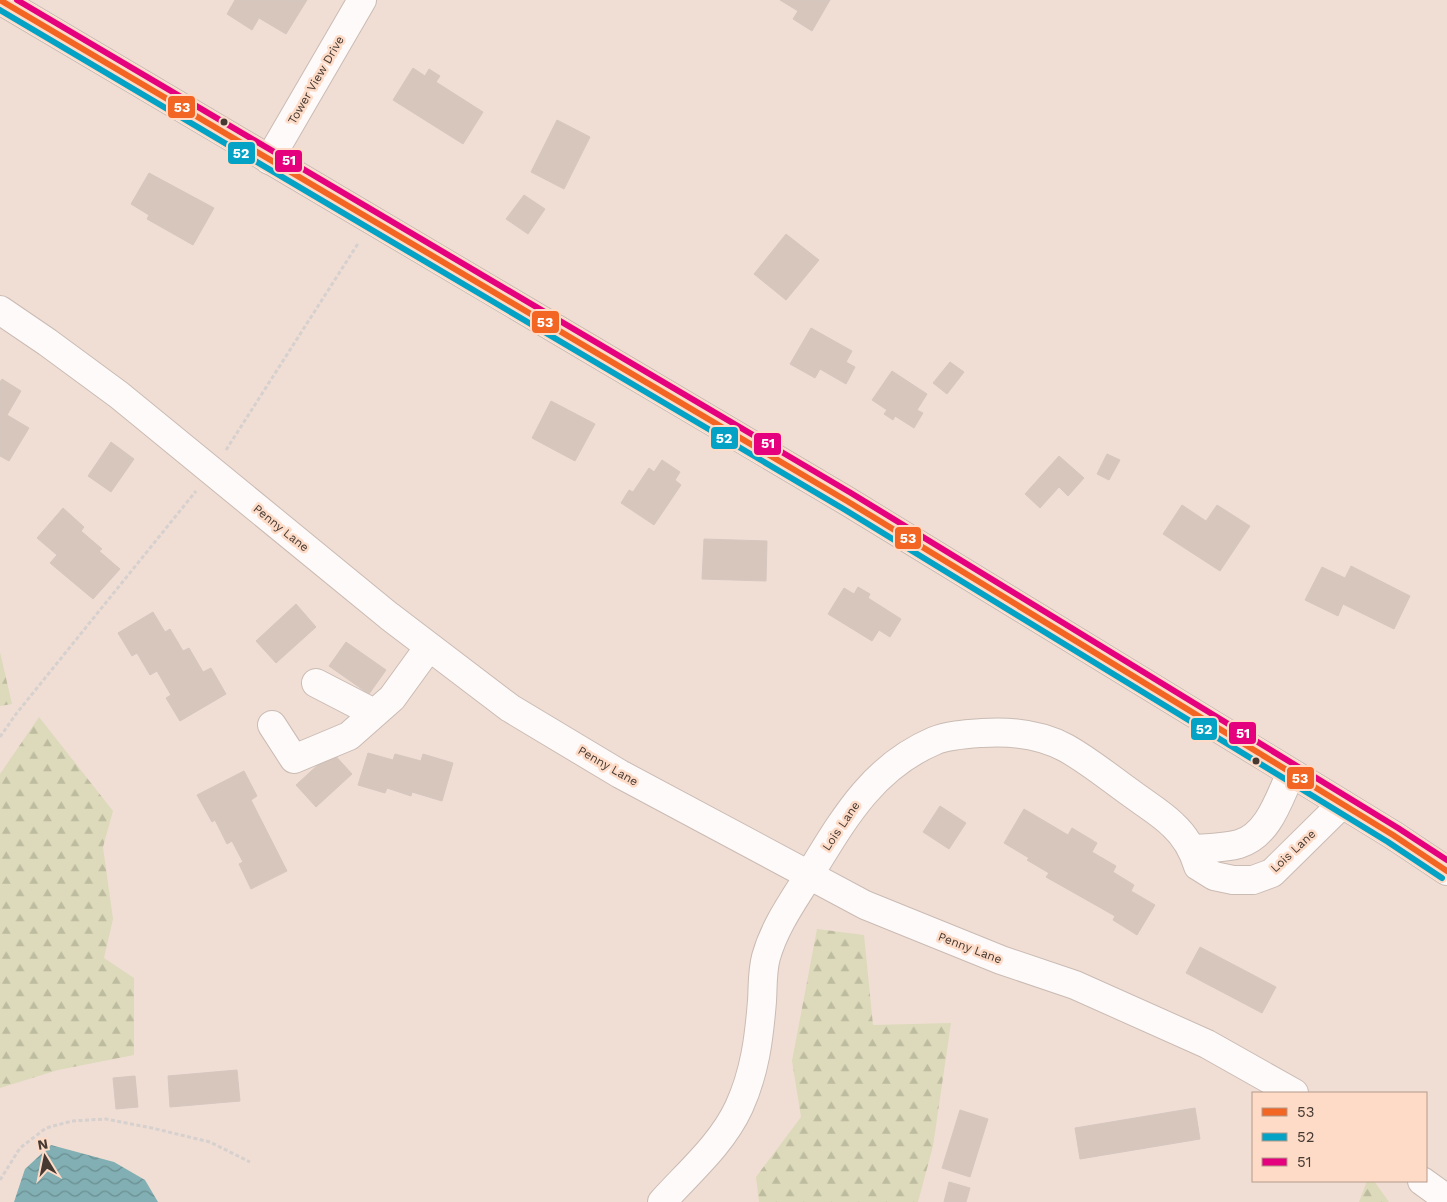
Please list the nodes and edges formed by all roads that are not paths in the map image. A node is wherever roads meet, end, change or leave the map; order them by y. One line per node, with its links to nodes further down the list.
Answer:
1 (0, 0): 3 (main road)
2 (362, 0): 3 (main road, Tower View Drive)
3 (269, 160): 9 (main road)
4 (0, 310): 5 (main road, Penny Lane)
5 (429, 647): 7 (main road); 13 (main road, Penny Lane)
6 (316, 683): 7 (main road)
7 (374, 713): 8 (main road)
8 (272, 725)
9 (1291, 773): 10 (main road); 11 (main road)
10 (1342, 804): 11 (main road, Lois Lane); 12 (main road)
11 (1193, 849): 13 (main road, Lois Lane)
12 (1447, 871)
13 (810, 874): 14 (main road, Penny Lane); 17 (main road, Lois Lane)
14 (1292, 1092)
15 (1423, 1182): 16 (main road)
16 (1447, 1198)
17 (662, 1202)

